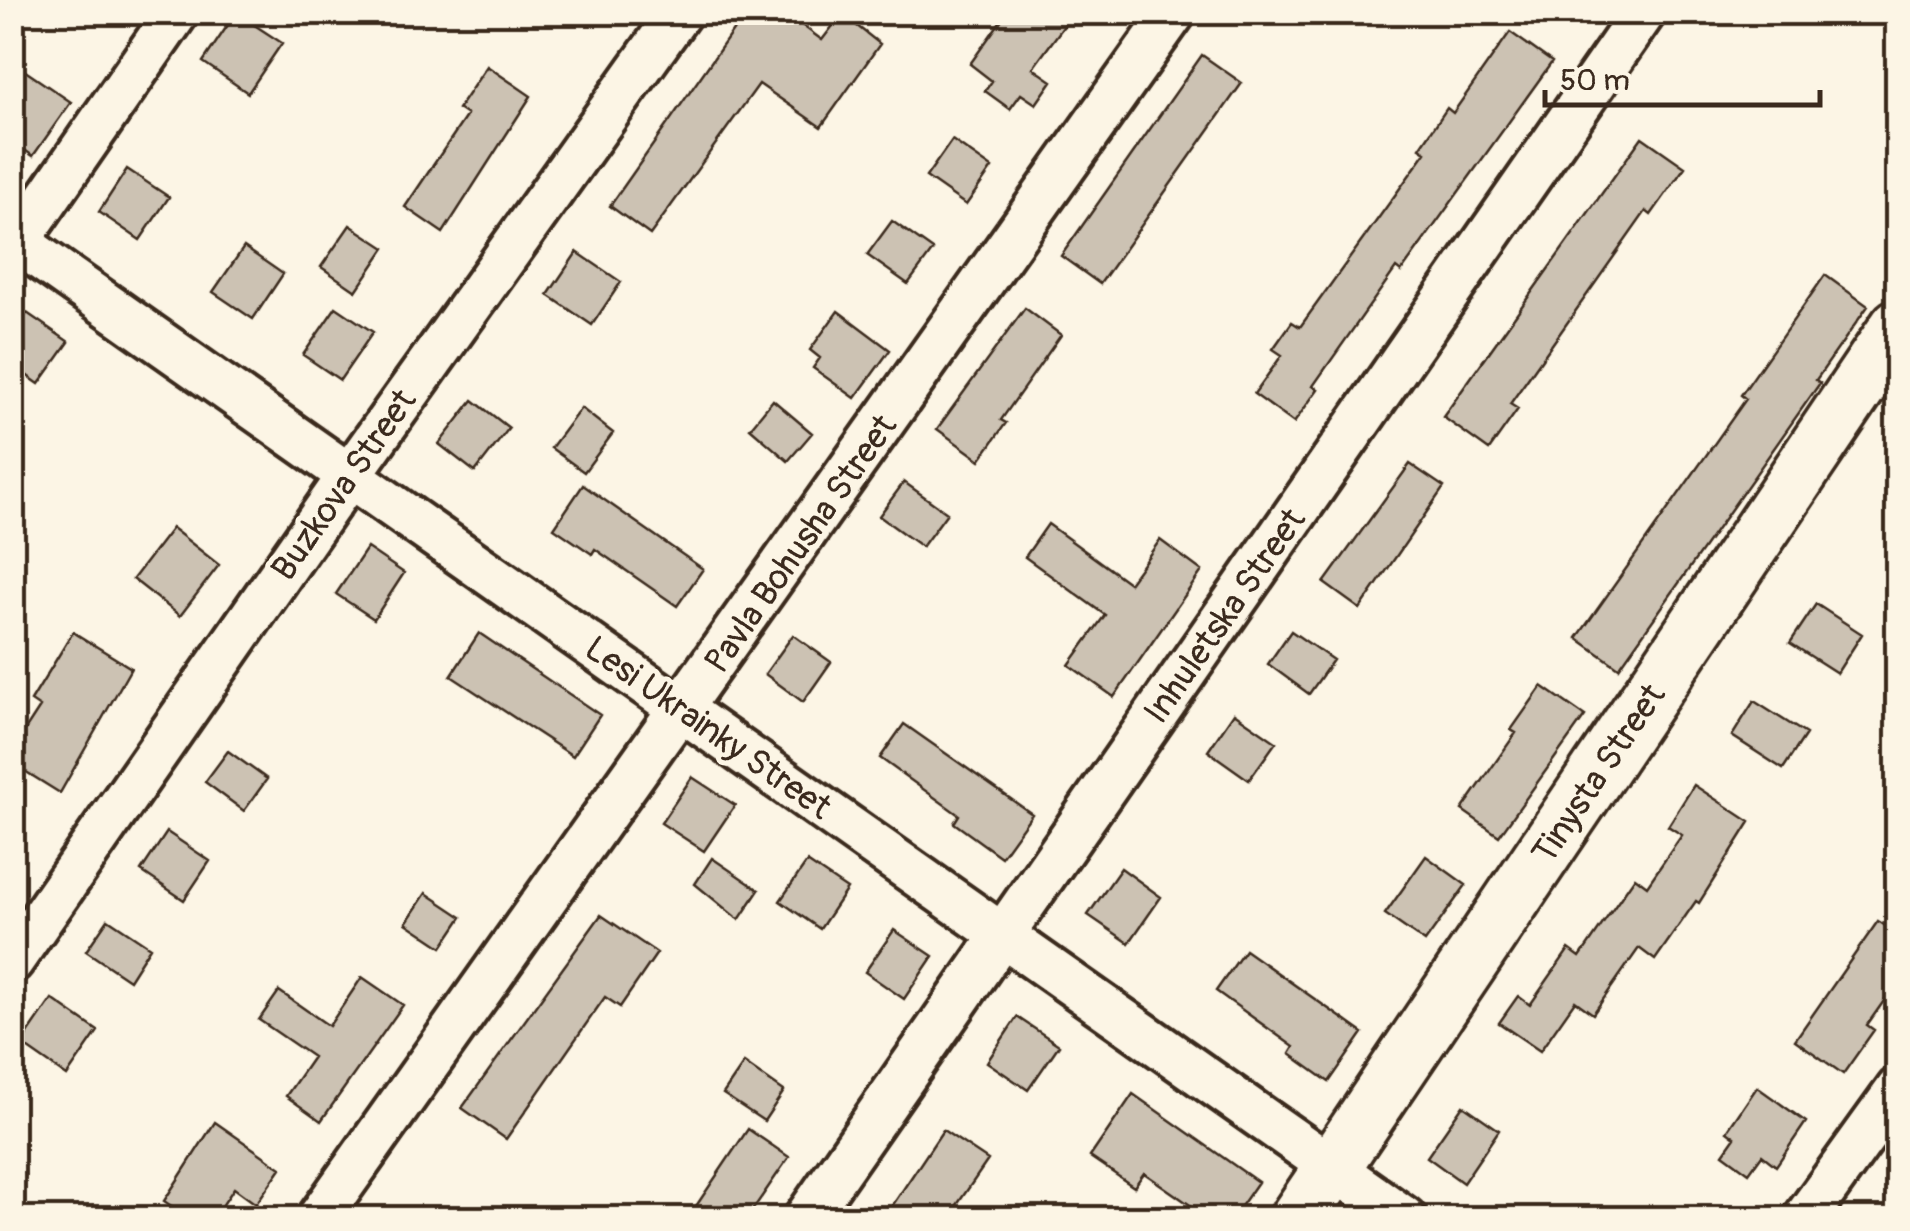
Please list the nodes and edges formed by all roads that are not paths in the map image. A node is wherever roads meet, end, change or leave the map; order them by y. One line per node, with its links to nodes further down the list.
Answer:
1 (177, 12): 5 (street)
2 (680, 12): 7 (street, Buzkova Street)
3 (1174, 12): 8 (street, Pavla Bohusha Street)
4 (1644, 12): 9 (street, Inhuletska Street)
5 (14, 244): 7 (street, Lesi Ukrainky Street)
6 (1898, 327): 12 (street, Tinysta Street)
7 (349, 476): 8 (street, Lesi Ukrainky Street); 10 (street, Buzkova Street)
8 (683, 711): 9 (street, Lesi Ukrainky Street); 13 (street, Pavla Bohusha Street)
9 (1002, 936): 12 (street, Lesi Ukrainky Street); 14 (street, Inhuletska Street)
10 (12, 960)
11 (1898, 1089): 17 (street)
12 (1334, 1170): 15 (street, Tinysta Street); 16 (street, Lesi Ukrainky Street)
13 (319, 1218)
14 (806, 1218)
15 (1298, 1218)
16 (1404, 1218)
17 (1806, 1218)

